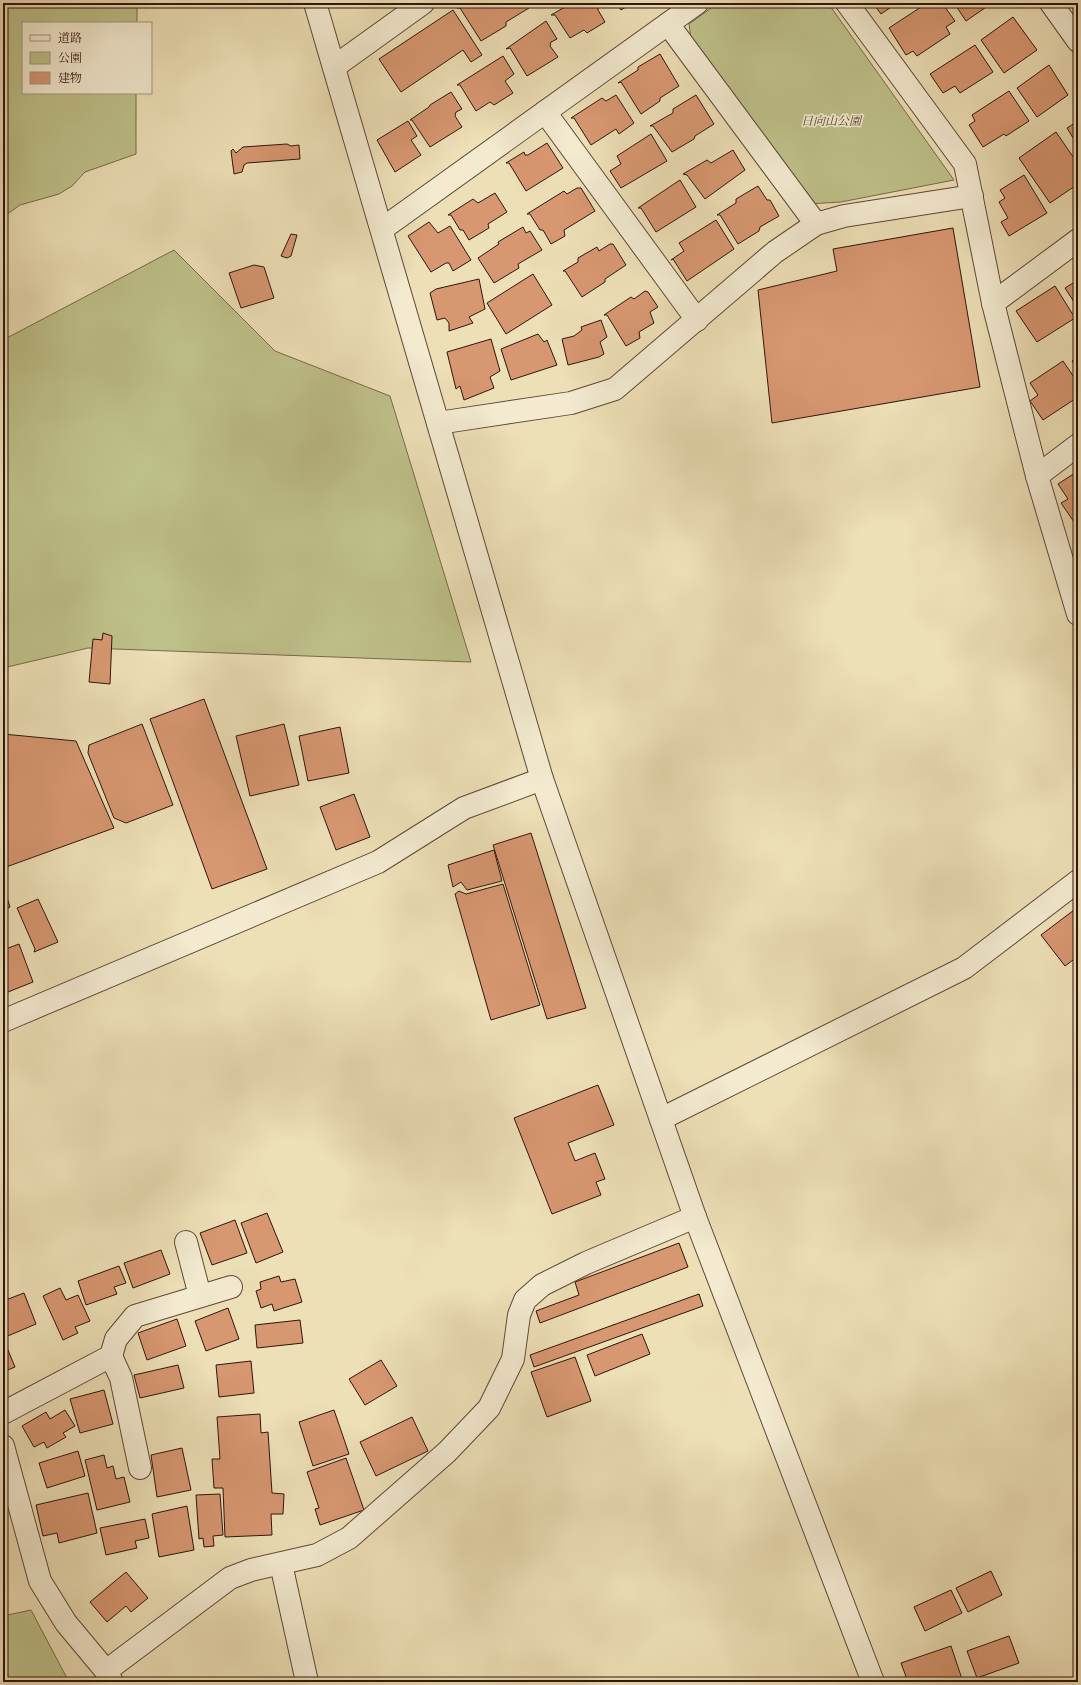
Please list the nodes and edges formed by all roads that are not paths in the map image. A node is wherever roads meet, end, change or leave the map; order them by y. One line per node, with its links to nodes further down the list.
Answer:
1 (315, 3): 8 (street)
2 (423, 3): 8 (street)
3 (697, 3): 6 (street)
4 (847, 3): 10 (street)
5 (1051, 3): 7 (street)
6 (668, 24): 9 (street); 11 (street)
7 (1078, 41)
8 (334, 67): 12 (street)
9 (545, 112): 12 (street); 15 (street)
10 (972, 196): 11 (street); 14 (street)
11 (816, 224): 15 (street)
12 (382, 229): 16 (street)
13 (1078, 240): 14 (street)
14 (993, 303): 18 (street)
15 (697, 320): 16 (street)
16 (438, 424): 20 (street)
17 (1078, 445): 18 (street)
18 (1037, 476): 19 (street)
19 (1078, 614)
20 (542, 779): 22 (street); 23 (street)
21 (1078, 881): 23 (street)
22 (3, 1021)
23 (661, 1119): 24 (street)
24 (695, 1217): 32 (street); 35 (street)
25 (186, 1242): 27 (street)
26 (231, 1287): 27 (street)
27 (200, 1296): 28 (street)
28 (112, 1356): 29 (street); 31 (street)
29 (3, 1413)
30 (3, 1446): 33 (street)
31 (140, 1468)
32 (281, 1564): 33 (street); 34 (street)
33 (109, 1677)
34 (307, 1682)
35 (873, 1682)

